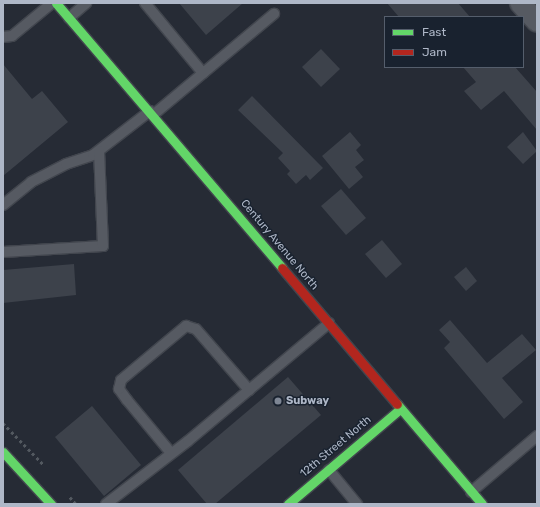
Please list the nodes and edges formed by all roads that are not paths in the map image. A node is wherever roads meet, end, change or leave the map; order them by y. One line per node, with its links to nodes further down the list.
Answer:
1 (52, 3): 9 (lane)
2 (56, 3): 7 (main road, Century Avenue North)
3 (86, 3): 7 (lane)
4 (144, 3): 10 (lane)
5 (520, 3): 8 (street)
6 (274, 14): 10 (lane)
7 (69, 18): 11 (main road, Century Avenue North)
8 (537, 22)
9 (3, 37)
10 (203, 73): 11 (lane)
11 (151, 113): 12 (lane); 15 (main road, Century Avenue North)
12 (99, 151): 13 (lane); 14 (lane)
13 (3, 205)
14 (3, 252)
15 (329, 323): 16 (lane); 17 (main road, Century Avenue North)
16 (249, 390): 20 (lane); 20 (lane)
17 (400, 409): 21 (main road, 12th Street North); 22 (main road, Century Avenue North)
18 (537, 436): 22 (lane)
19 (3, 452): 23 (main road)
20 (171, 453): 24 (lane)
21 (328, 470): 25 (main road, 12th Street North); 26 (lane)
22 (471, 492): 27 (main road, Century Avenue North)
23 (51, 504)
24 (106, 504)
25 (288, 504)
26 (357, 504)
27 (482, 504)

